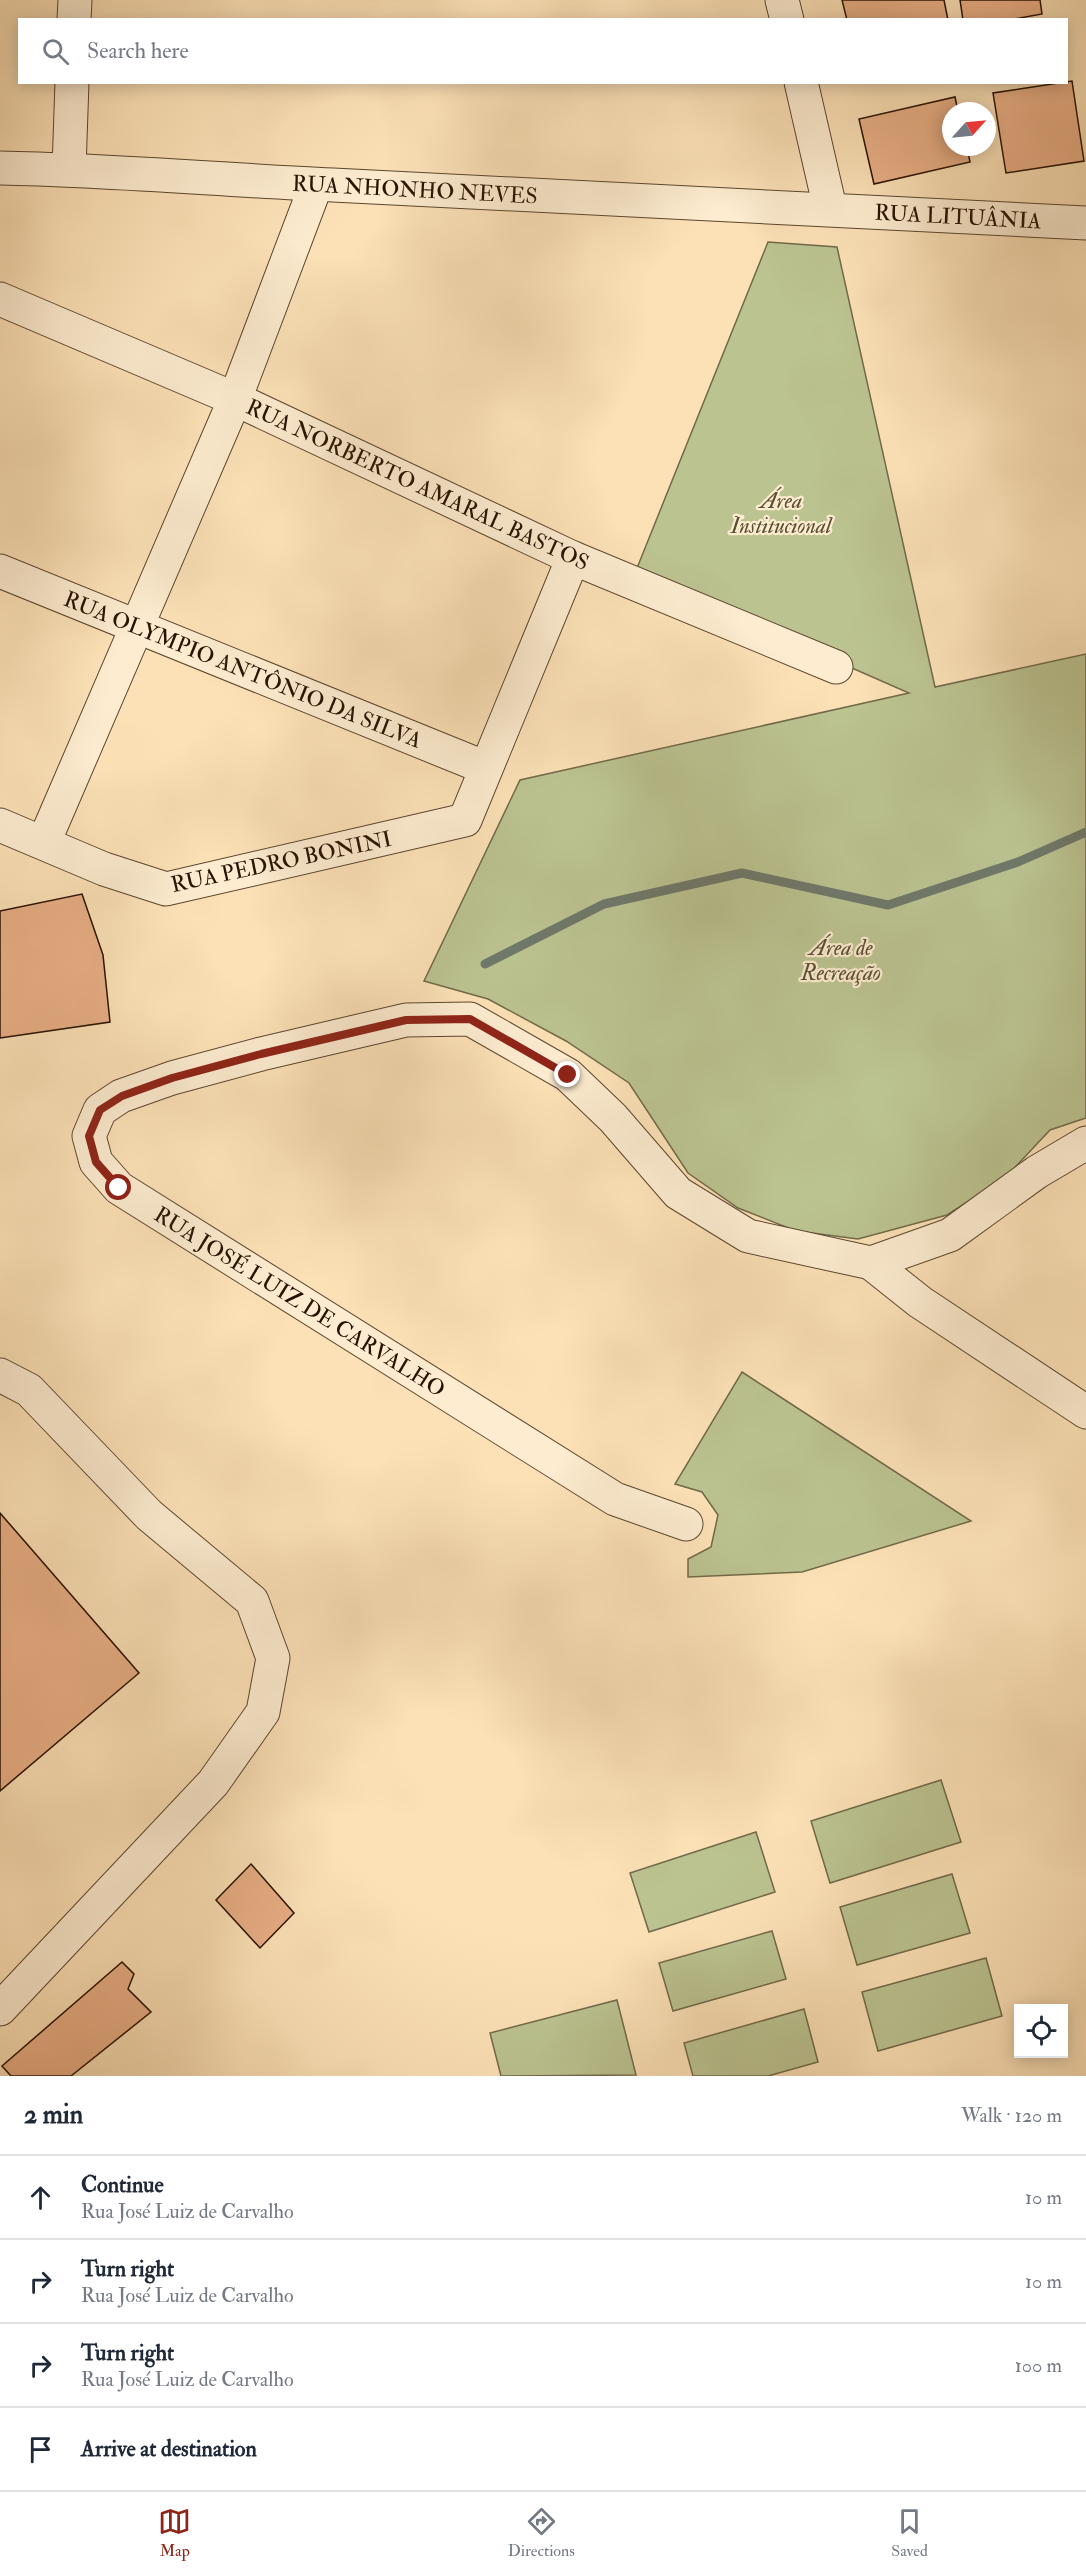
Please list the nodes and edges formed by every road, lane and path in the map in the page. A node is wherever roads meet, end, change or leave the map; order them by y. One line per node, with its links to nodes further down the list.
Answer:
1 (75, 0): 3 (street)
2 (782, 0): 4 (street)
3 (74, 18)
4 (786, 18)
5 (72, 84): 8 (street)
6 (801, 84): 10 (street)
7 (0, 168): 8 (street, RUA NHONHO NEVES)
8 (69, 169): 9 (street, RUA NHONHO NEVES)
9 (316, 185): 10 (street, RUA NHONHO NEVES); 13 (street)
10 (830, 208): 11 (street, RUA LITUÂNIA)
11 (1086, 223)
12 (0, 299): 13 (street, RUA NORBERTO AMARAL BASTOS)
13 (235, 399): 14 (street, RUA NORBERTO AMARAL BASTOS); 16 (street)
14 (573, 558): 17 (street, RUA NORBERTO AMARAL BASTOS); 18 (street)
15 (0, 571): 16 (street, RUA OLYMPIO ANTÔNIO DA SILVA)
16 (139, 626): 18 (street, RUA OLYMPIO ANTÔNIO DA SILVA); 20 (street)
17 (836, 667)
18 (486, 768): 20 (street, RUA PEDRO BONINI)
19 (0, 825): 20 (street, RUA PEDRO BONINI)
20 (44, 842)
21 (1086, 1143): 22 (street)
22 (871, 1263): 24 (street); 25 (street, RUA JOSÉ LUIZ DE CARVALHO)
23 (0, 1375): 26 (street)
24 (1086, 1412)
25 (686, 1524)
26 (0, 2009)

